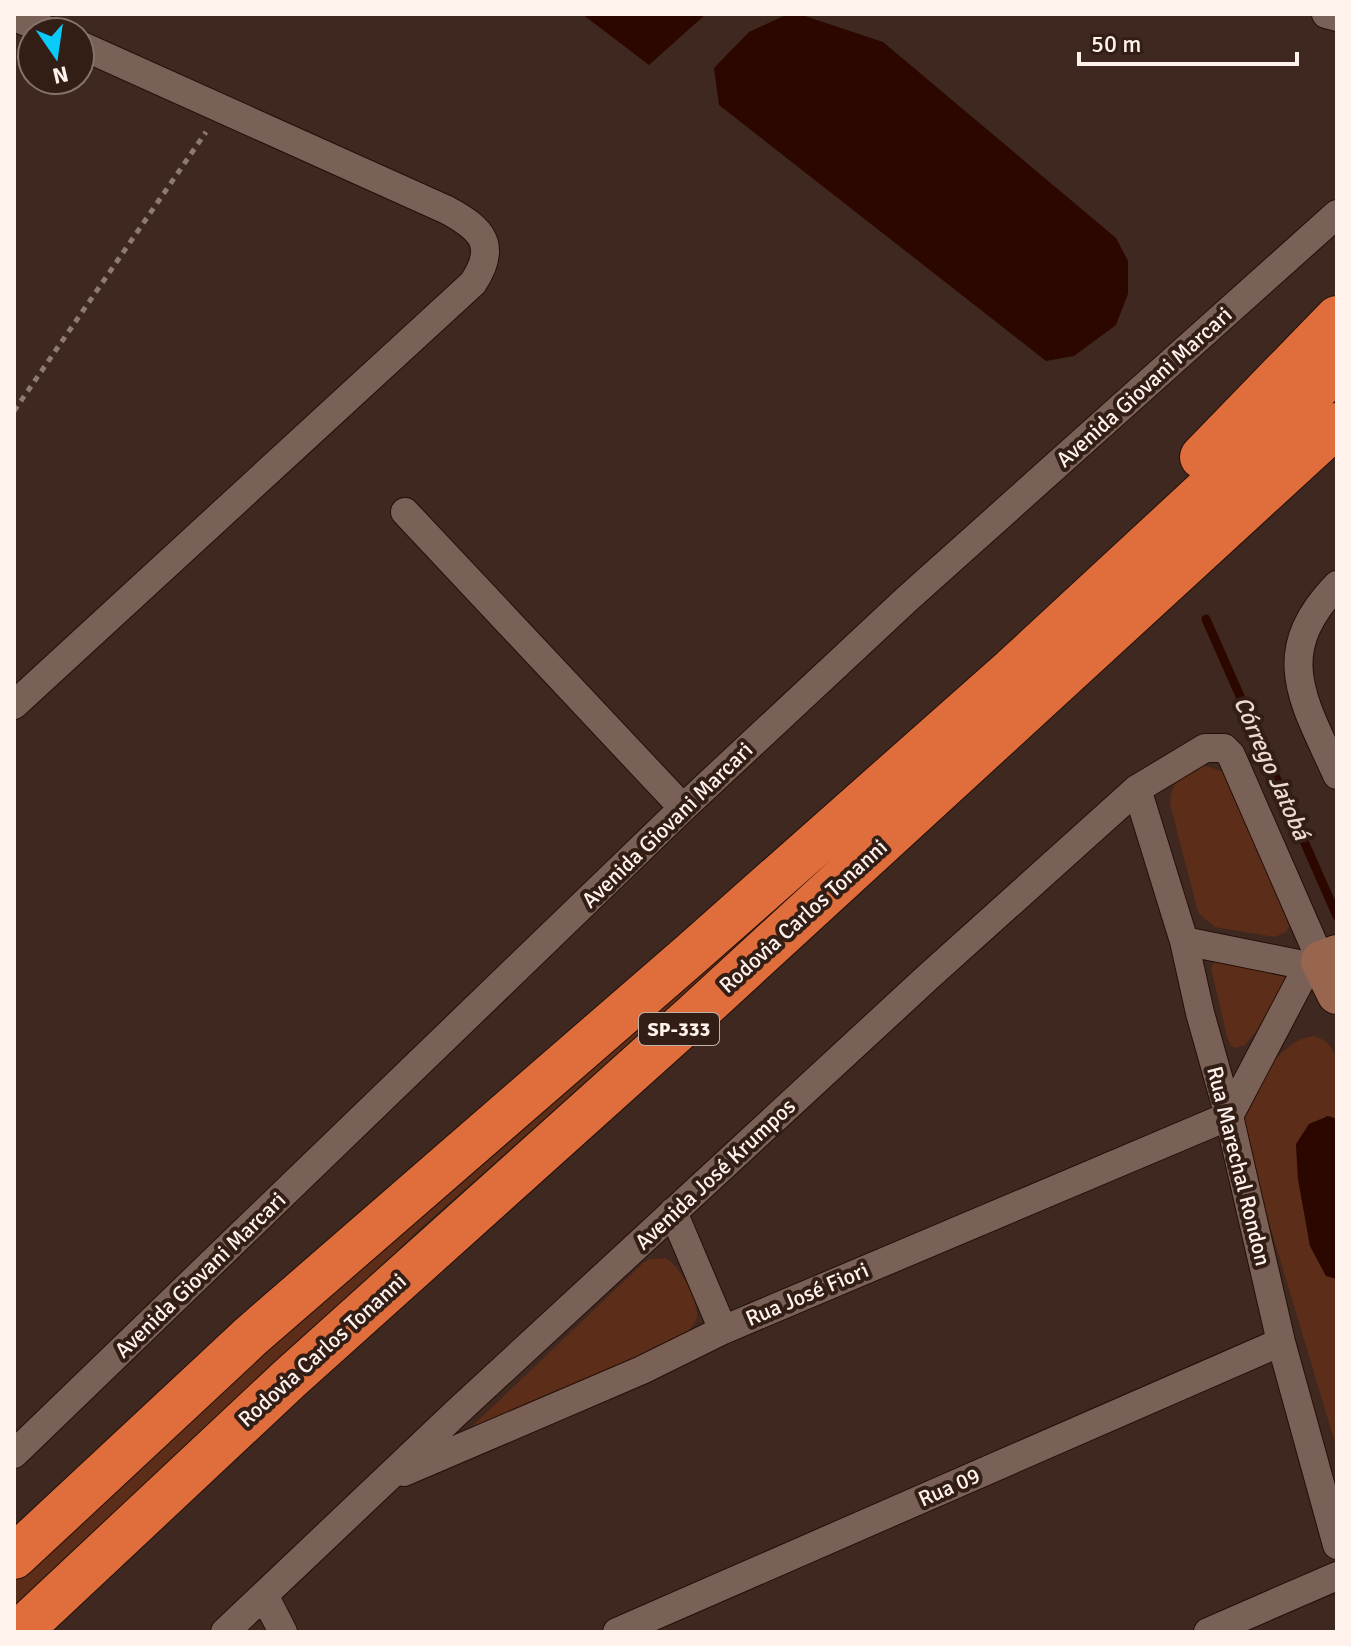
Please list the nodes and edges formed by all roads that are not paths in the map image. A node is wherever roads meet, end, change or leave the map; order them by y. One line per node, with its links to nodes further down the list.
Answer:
1 (1326, 14): 2 (street)
2 (1337, 17)
3 (96, 52): 12 (street)
4 (1337, 214): 15 (street, Avenida Giovani Marcari)
5 (1337, 318): 18 (highway)
6 (1337, 369): 18 (highway, Rodovia Carlos Tonanni / SP-333)
7 (1337, 425): 11 (highway, Rodovia Carlos Tonanni / SP-333)
8 (1337, 444): 11 (highway)
9 (405, 512): 15 (street)
10 (1337, 585): 13 (street)
11 (1125, 621): 29 (highway, Rodovia Carlos Tonanni / SP-333)
12 (14, 705)
13 (1337, 775)
14 (1137, 789): 16 (street, Rua Marechal Rondon); 17 (street, Avenida José Krumpos); 20 (street, Avenida José Krumpos)
15 (683, 808): 23 (street, Avenida Giovani Marcari)
16 (1184, 941): 17 (street); 19 (street, Rua Marechal Rondon)
17 (1328, 967): 19 (street)
18 (633, 1004): 26 (highway, Rodovia Carlos Tonanni / SP-333)
19 (1229, 1116): 21 (street, Rua José Fiori); 22 (street, Rua Marechal Rondon)
20 (673, 1212): 21 (street); 24 (street, Avenida José Krumpos)
21 (723, 1330): 24 (street, Rua José Fiori)
22 (1281, 1342): 25 (street, Rua Marechal Rondon); 32 (street, Rua 09)
23 (14, 1454)
24 (388, 1478): 28 (street, Avenida José Krumpos)
25 (1337, 1545)
26 (14, 1557)
27 (1337, 1576): 33 (street)
28 (264, 1595): 30 (street, Avenida José Krumpos); 31 (street)
29 (19, 1632)
30 (225, 1632)
31 (283, 1632)
32 (617, 1632)
33 (1208, 1632)

